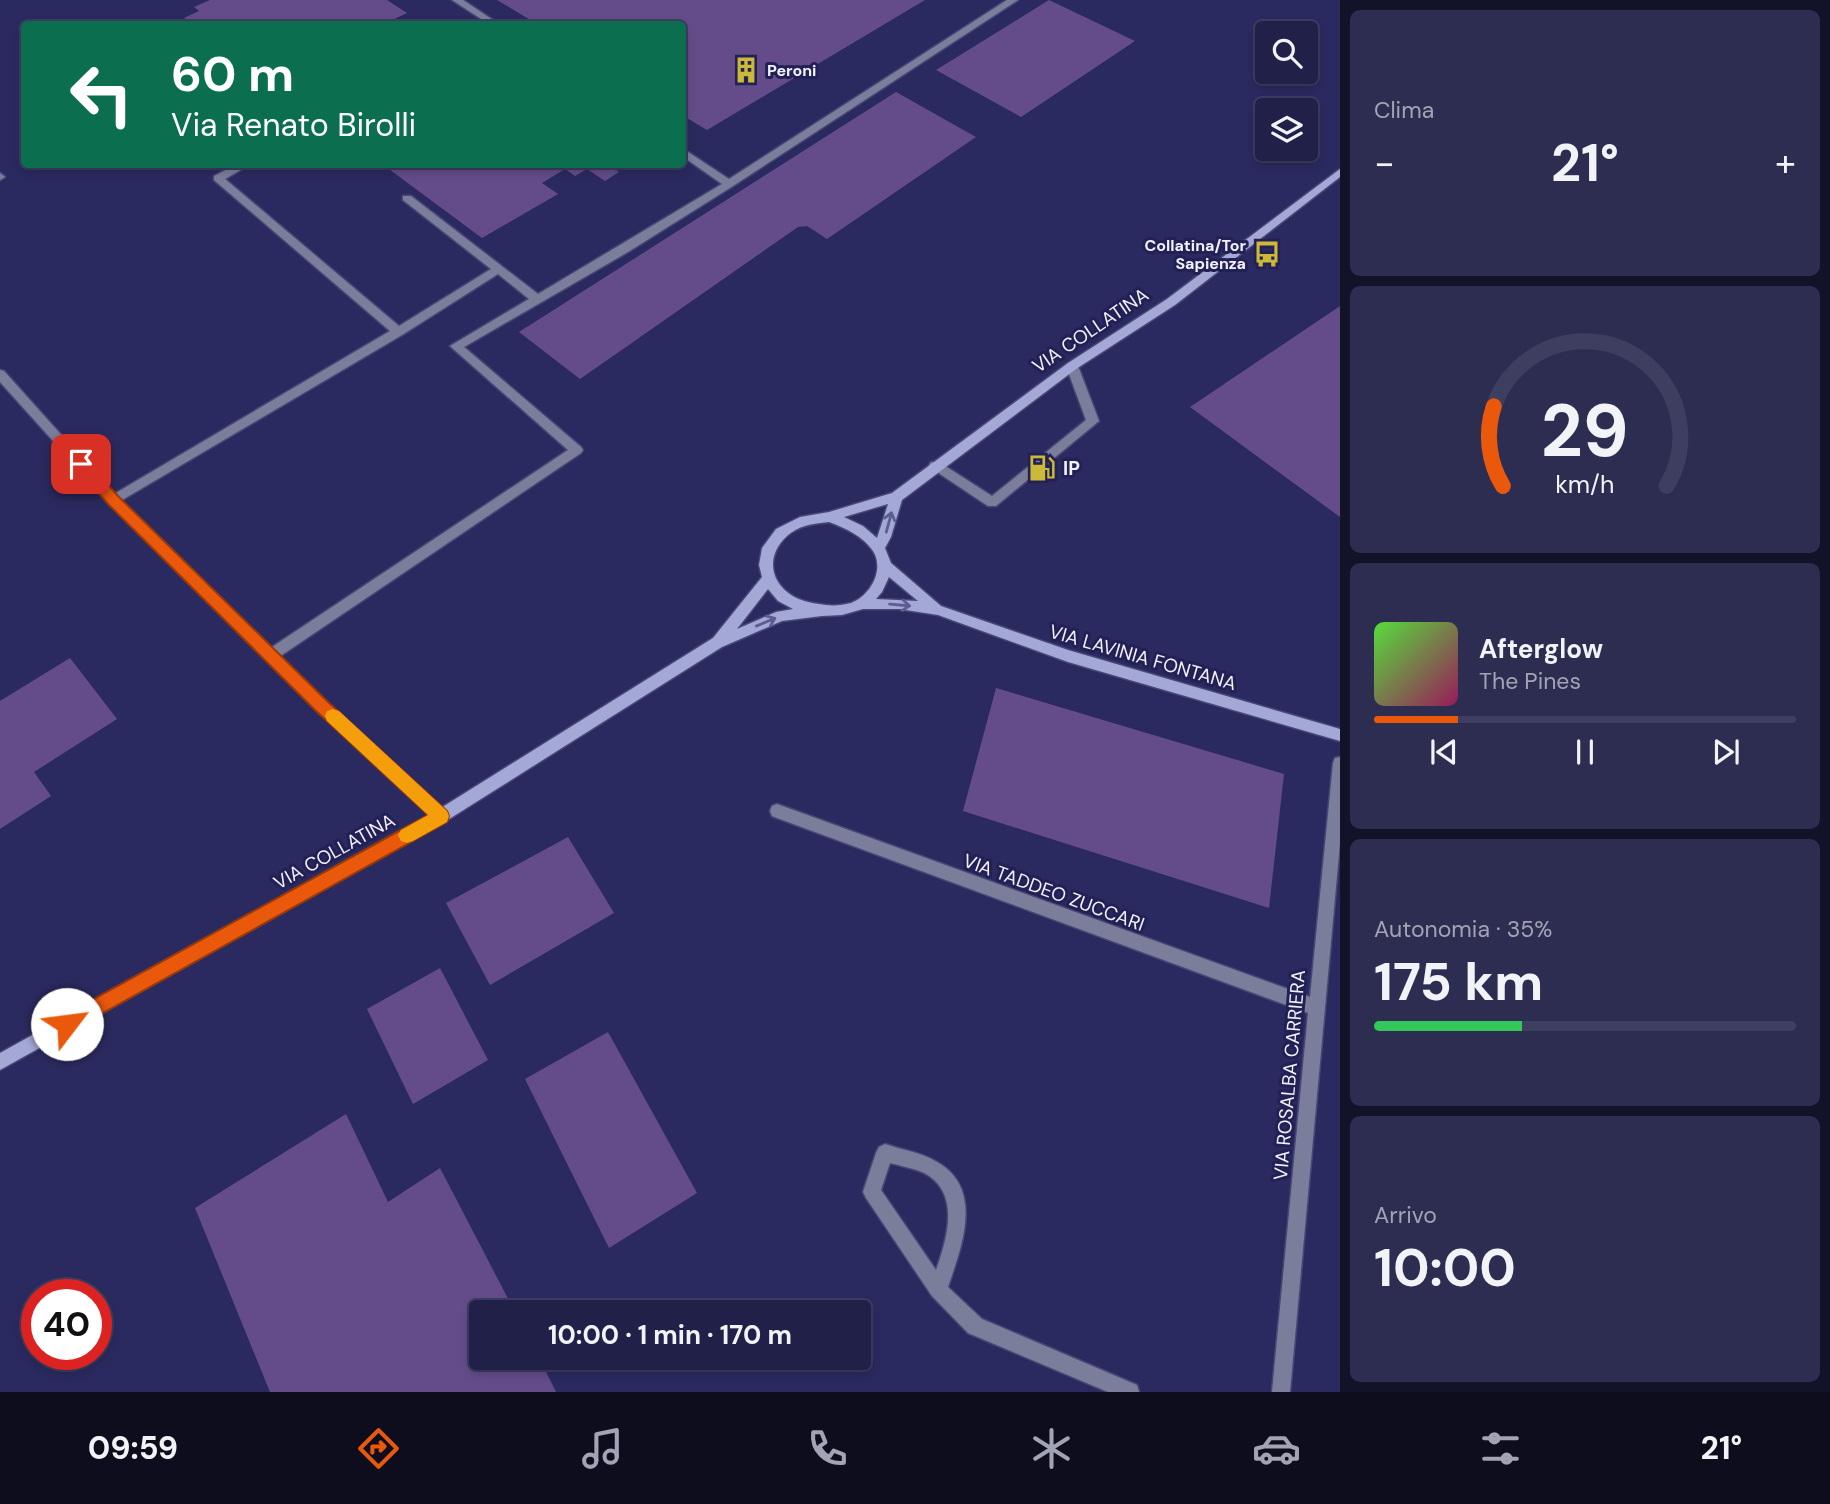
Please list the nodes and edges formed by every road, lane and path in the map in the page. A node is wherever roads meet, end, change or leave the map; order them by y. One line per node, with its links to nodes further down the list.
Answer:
1 (457, 0): 3 (street)
2 (1013, 0): 7 (street)
3 (489, 21)
4 (686, 154): 7 (street)
5 (238, 168): 11 (street)
6 (1340, 172): 12 (street, VIA COLLATINA)
7 (729, 184): 10 (street)
8 (407, 198): 9 (street)
9 (498, 269): 10 (street); 11 (street)
10 (537, 299): 25 (street)
11 (398, 332): 16 (street)
12 (1072, 366): 14 (street, VIA COLLATINA); 14 (street)
13 (0, 374): 16 (street)
14 (935, 465): 15 (street, VIA COLLATINA)
15 (896, 497): 17 (street, VIA COLLATINA); 18 (street, one-way to 15)
16 (113, 500): 25 (street)
17 (829, 517): 18 (street); 20 (street)
18 (879, 546): 19 (street)
19 (885, 566): 21 (street); 22 (street, VIA LAVINIA FONTANA)
20 (768, 579): 23 (street); 24 (street, VIA COLLATINA)
21 (862, 604): 22 (street, VIA LAVINIA FONTANA, one-way to 22); 23 (street)
22 (938, 610): 26 (street, VIA LAVINIA FONTANA)
23 (819, 611): 24 (street, VIA COLLATINA, one-way to 23)
24 (717, 643): 29 (street, VIA COLLATINA)
25 (271, 655): 29 (street)
26 (1340, 735)
27 (1340, 763): 30 (street, VIA ROSALBA CARRIERA)
28 (777, 811): 30 (street, VIA TADDEO ZUCCARI)
29 (441, 816): 31 (street, VIA COLLATINA)
30 (1317, 1008): 34 (street, VIA ROSALBA CARRIERA)
31 (0, 1062)
32 (938, 1290): 32 (street); 33 (street)
33 (1130, 1392)
34 (1281, 1392)

